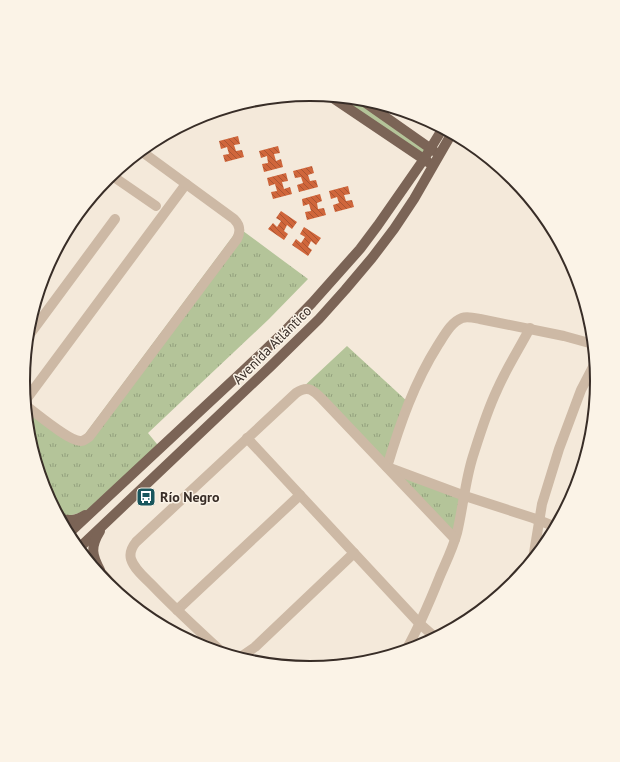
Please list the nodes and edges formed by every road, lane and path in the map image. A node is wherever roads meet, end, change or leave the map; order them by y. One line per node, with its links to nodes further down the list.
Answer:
1 (340, 103): 8 (main road)
2 (374, 109): 5 (main road)
3 (440, 133): 5 (main road, Avenida Atlántico)
4 (449, 138): 7 (main road, Avenida Atlántico)
5 (430, 148): 7 (main road); 8 (main road, Avenida Atlántico)
6 (146, 154): 11 (street)
7 (439, 155): 9 (main road, Avenida Atlántico)
8 (424, 159): 9 (main road); 24 (main road, Avenida Atlántico)
9 (433, 165): 27 (main road, Avenida Atlántico)
10 (116, 179): 12 (street)
11 (186, 184): 18 (street); 19 (street)
12 (156, 206)
13 (115, 219): 14 (street)
14 (35, 328)
15 (530, 328): 16 (street); 21 (street); 23 (street)
16 (588, 343)
17 (590, 373): 26 (street)
18 (31, 393)
19 (32, 410)
20 (247, 438): 21 (street); 22 (street); 35 (street)
21 (387, 467): 23 (street); 30 (street)
22 (300, 495): 33 (street); 35 (street)
23 (464, 496): 26 (street); 30 (street)
24 (95, 509): 25 (main road); 29 (main road, Avenida Atlántico)
25 (68, 520)
26 (539, 520): 28 (street); 32 (street)
27 (108, 521): 31 (main road, Avenida Atlántico); 34 (main road)
28 (550, 525)
29 (73, 530)
30 (455, 539): 36 (street)
31 (83, 544)
32 (536, 546)
33 (354, 553): 36 (street); 40 (street)
34 (94, 560)
35 (176, 610): 39 (street)
36 (420, 624): 37 (street); 38 (street)
37 (431, 633)
38 (410, 642)
39 (212, 643)
40 (246, 653)

